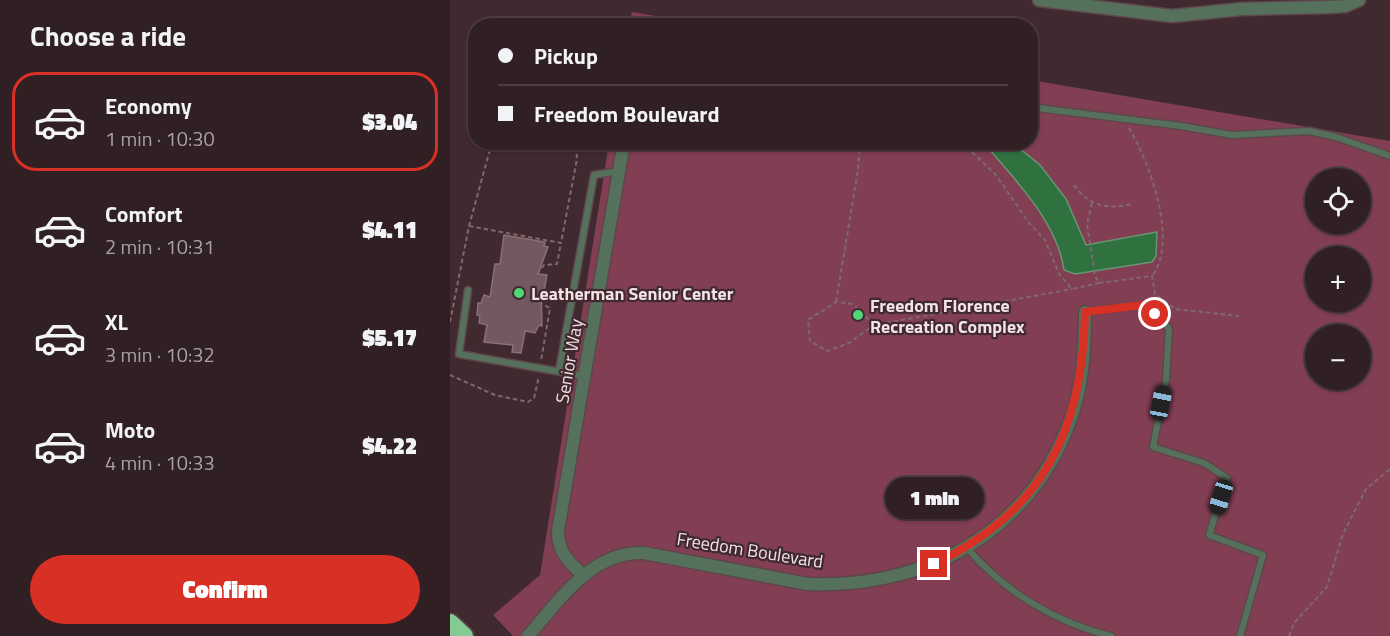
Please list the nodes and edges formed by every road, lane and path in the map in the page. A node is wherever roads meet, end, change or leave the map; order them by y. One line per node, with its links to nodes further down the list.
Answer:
1 (1039, 0): 3 (street)
2 (1359, 0): 3 (street)
3 (1211, 6)
4 (1038, 108): 5 (lane)
5 (1123, 118): 11 (lane); 19 (path)
6 (490, 150): 16 (path)
7 (576, 150): 17 (path)
8 (623, 150): 12 (street, Senior Way)
9 (859, 150): 24 (path)
10 (972, 152): 22 (path)
11 (1390, 156)
12 (619, 171): 30 (lane); 32 (street, Senior Way)
13 (1074, 185): 14 (path)
14 (1092, 203): 15 (path); 20 (path)
15 (1132, 204)
16 (469, 226): 17 (path); 27 (path)
17 (561, 243): 18 (path)
18 (537, 274)
19 (1152, 276): 20 (path); 26 (path)
20 (1099, 283): 22 (path)
21 (534, 289): 29 (path)
22 (1072, 289): 28 (path)
23 (468, 290): 29 (lane)
24 (836, 302): 28 (path); 28 (path)
25 (1085, 312): 34 (street, Freedom Boulevard); 40 (lane)
26 (1239, 316)
27 (450, 322)
28 (874, 325)
29 (540, 368): 30 (lane); 31 (path)
30 (560, 371): 32 (lane)
31 (450, 375)
32 (584, 375): 35 (street, Senior Way)
33 (1390, 469): 41 (path)
34 (966, 547): 35 (street, Freedom Boulevard); 39 (lane)
35 (584, 576): 38 (street, Freedom Boulevard)
36 (450, 623): 37 (highway)
37 (464, 636)
38 (528, 636)
39 (1111, 636)
40 (1240, 636)
41 (1289, 636)

